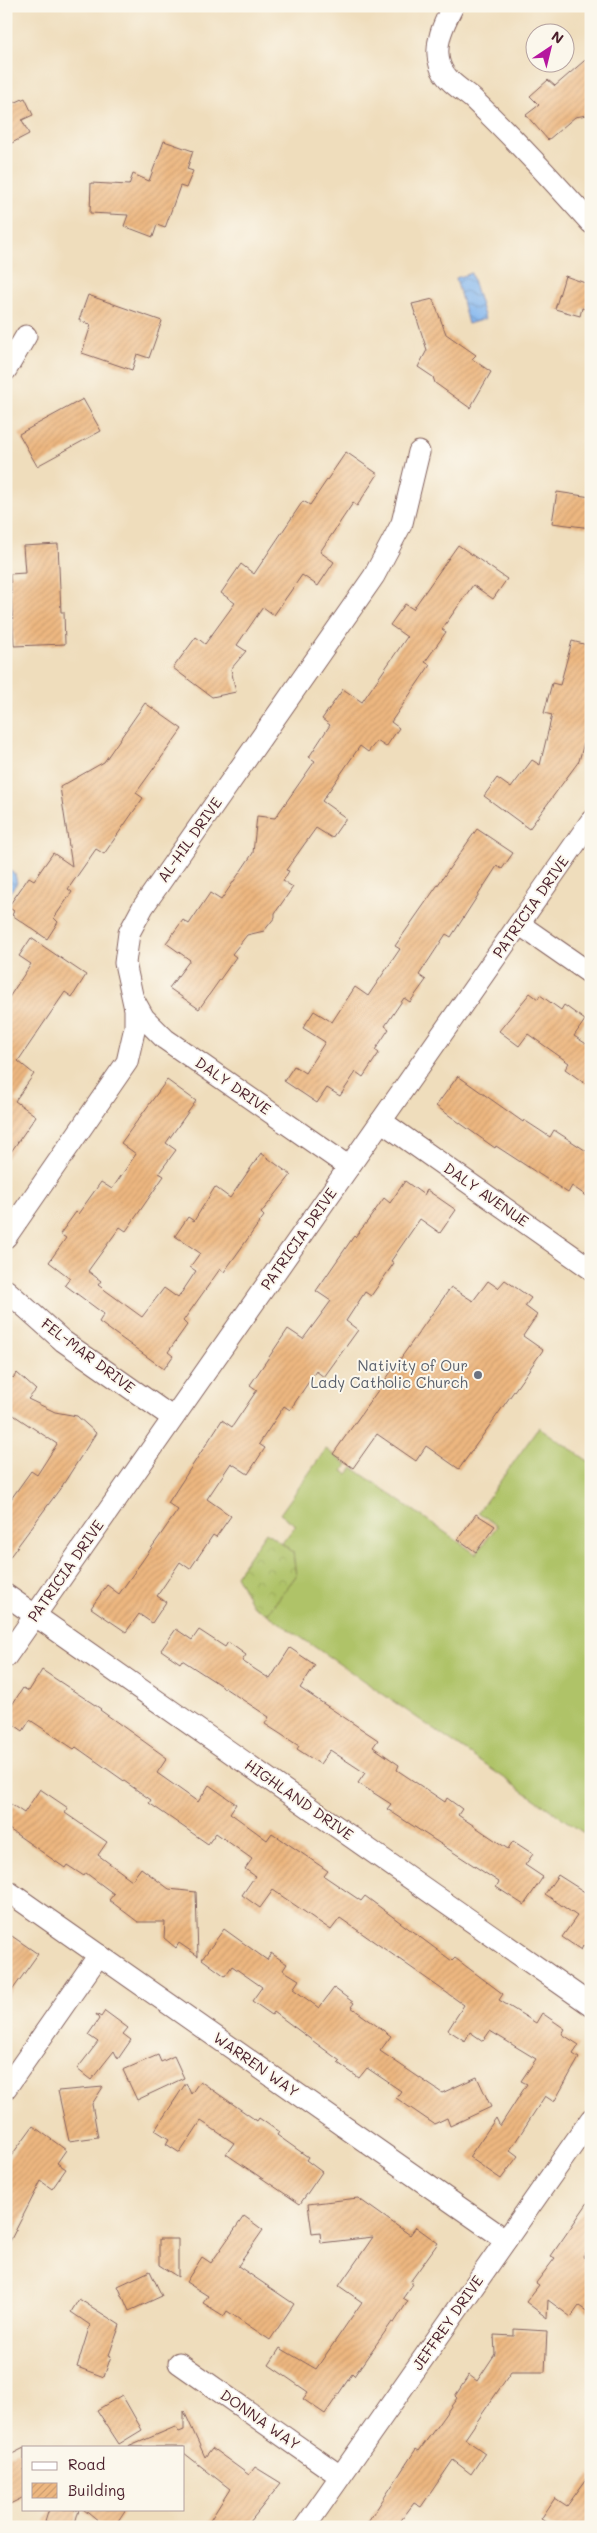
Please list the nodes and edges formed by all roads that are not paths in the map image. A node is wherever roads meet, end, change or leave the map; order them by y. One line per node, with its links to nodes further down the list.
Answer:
1 (453, 6): 2 (street)
2 (591, 223)
3 (26, 336): 4 (street)
4 (6, 370)
5 (419, 452): 9 (street, AL-HIL DRIVE)
6 (591, 821): 7 (street, PATRICIA DRIVE)
7 (519, 924): 8 (street); 10 (street, PATRICIA DRIVE)
8 (591, 974)
9 (130, 992): 11 (street, DALY DRIVE); 12 (street, AL-HIL DRIVE)
10 (381, 1121): 11 (street, PATRICIA DRIVE); 13 (street, DALY AVENUE)
11 (349, 1168): 15 (street, PATRICIA DRIVE)
12 (6, 1237)
13 (591, 1269)
14 (6, 1290): 15 (street, FEL-MAR DRIVE)
15 (173, 1418): 17 (street, PATRICIA DRIVE)
16 (6, 1595): 17 (street, HIGHLAND DRIVE)
17 (35, 1615): 18 (street, PATRICIA DRIVE); 21 (street, HIGHLAND DRIVE)
18 (6, 1657)
19 (6, 1890): 20 (street, WARREN WAY)
20 (99, 1955): 22 (street); 24 (street, WARREN WAY)
21 (591, 2005)
22 (6, 2088)
23 (591, 2119): 24 (street, JEFFREY DRIVE)
24 (506, 2240): 26 (street, JEFFREY DRIVE)
25 (179, 2364): 26 (street, DONNA WAY)
26 (340, 2476): 27 (street, JEFFREY DRIVE)
27 (305, 2527)

